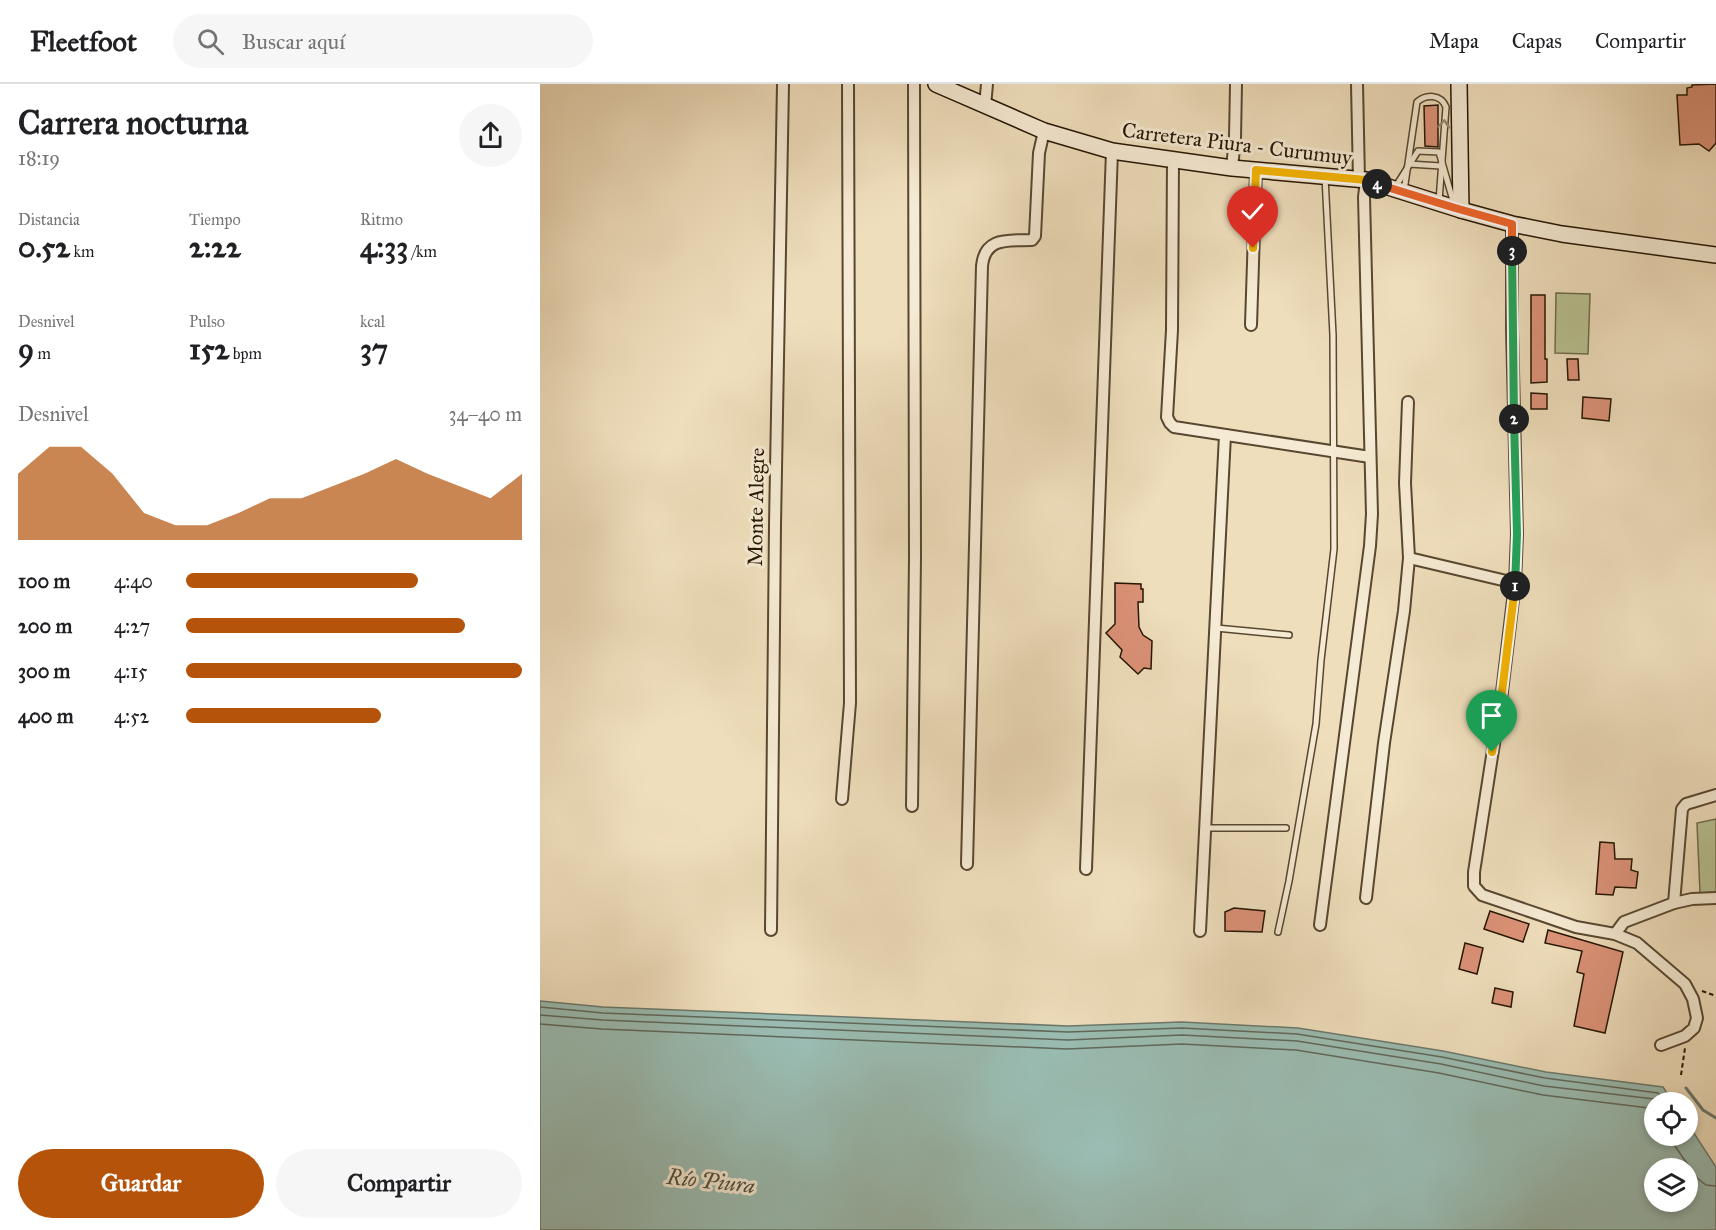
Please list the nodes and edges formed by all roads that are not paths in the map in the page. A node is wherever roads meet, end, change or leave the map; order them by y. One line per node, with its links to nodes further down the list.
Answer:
1 (783, 84): 44 (street, Monte Alegre)
2 (848, 84): 34 (street)
3 (914, 84): 35 (street)
4 (936, 84): 9 (main road, Carretera Piura - Curumuy)
5 (987, 84): 9 (street)
6 (1236, 84): 15 (street)
7 (1357, 84): 18 (street)
8 (1459, 84): 21 (main road)
9 (986, 106): 10 (main road, Carretera Piura - Curumuy)
10 (1044, 131): 11 (main road, Carretera Piura - Curumuy); 38 (street)
11 (1112, 151): 12 (main road, Carretera Piura - Curumuy); 39 (street)
12 (1173, 160): 15 (main road, Carretera Piura - Curumuy); 26 (street)
13 (1441, 163): 14 (lane); 14 (lane); 14 (lane, one-way to 14); 20 (lane); 21 (lane)
14 (1408, 165): 19 (lane)
15 (1232, 168): 16 (main road, Carretera Piura - Curumuy)
16 (1256, 170): 17 (main road, Carretera Piura - Curumuy); 24 (street)
17 (1325, 177): 18 (main road, Carretera Piura - Curumuy); 27 (lane)
18 (1363, 180): 19 (main road, Carretera Piura - Curumuy); 28 (street)
19 (1399, 190): 20 (main road, Carretera Piura - Curumuy)
20 (1439, 203): 21 (main road, Carretera Piura - Curumuy)
21 (1458, 209): 22 (main road, Carretera Piura - Curumuy)
22 (1512, 224): 23 (main road, Carretera Piura - Curumuy); 30 (street)
23 (1716, 255)
24 (1251, 325)
25 (1408, 402): 29 (street)
26 (1225, 435): 27 (street); 31 (street)
27 (1333, 452): 28 (street); 46 (lane)
28 (1370, 457): 43 (street)
29 (1409, 558): 30 (street); 40 (street)
30 (1515, 583): 47 (street)
31 (1215, 628): 32 (lane); 36 (street)
32 (1289, 635)
33 (1716, 795): 42 (street)
34 (842, 799)
35 (912, 806)
36 (1206, 828): 37 (lane); 45 (street)
37 (1286, 828)
38 (968, 864)
39 (1086, 869)
40 (1366, 898)
41 (1716, 898): 42 (street)
42 (1674, 903): 47 (street)
43 (1320, 925)
44 (771, 930)
45 (1200, 931)
46 (1278, 932)
47 (1615, 934): 48 (street)
48 (1661, 1046)

